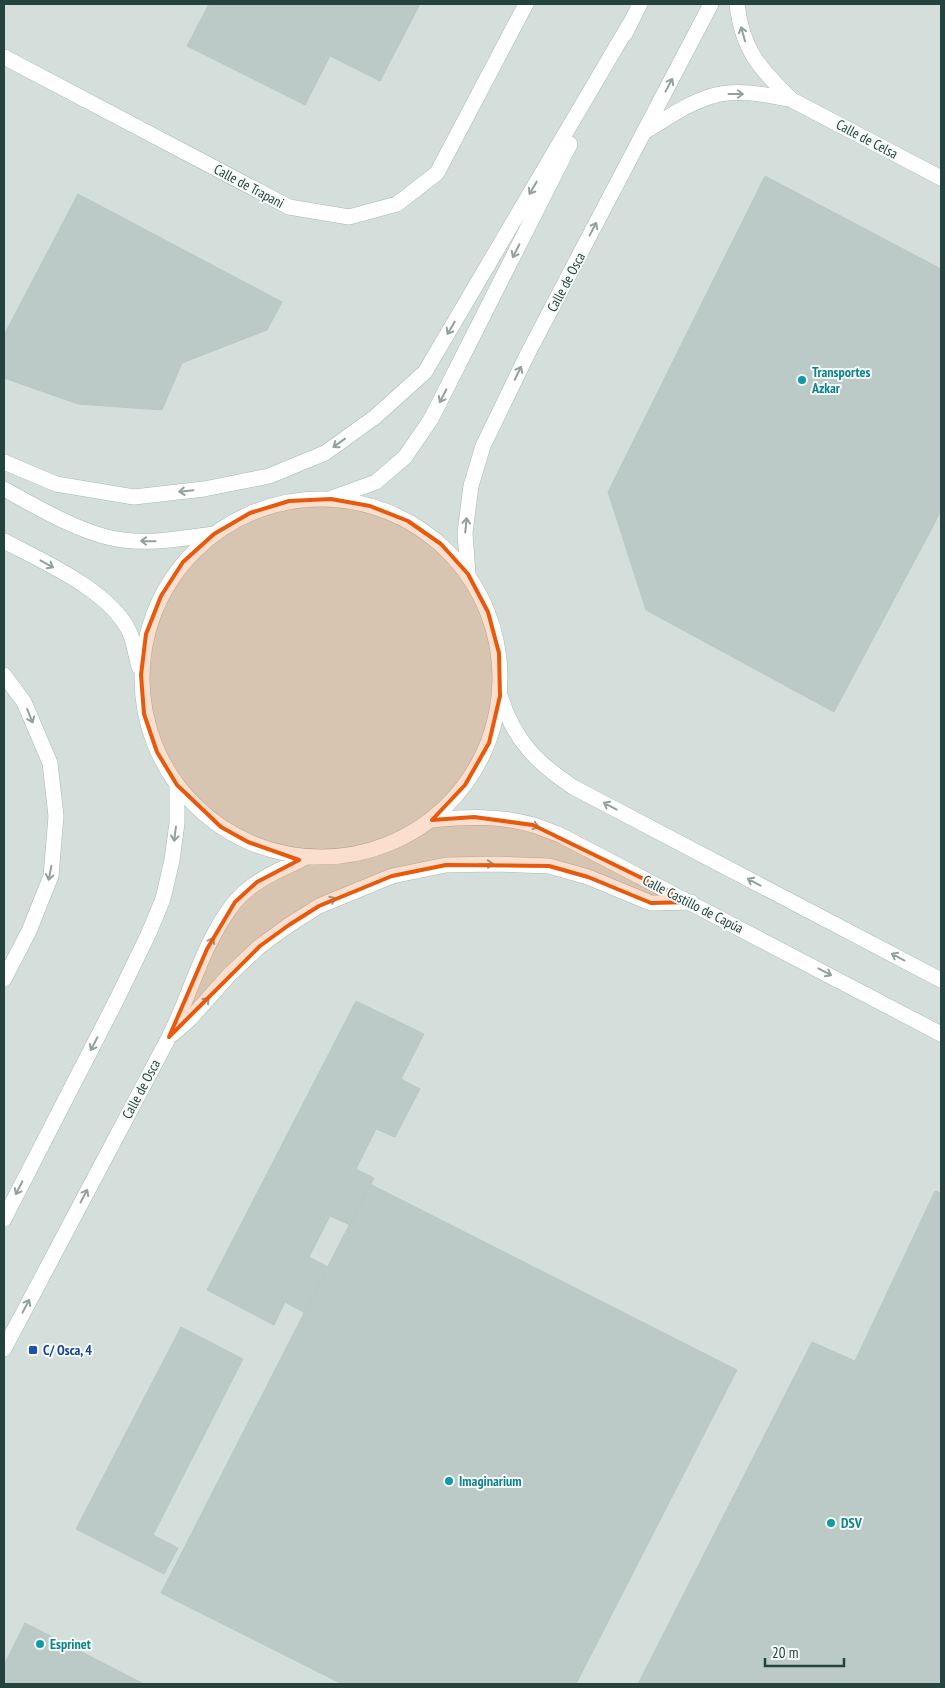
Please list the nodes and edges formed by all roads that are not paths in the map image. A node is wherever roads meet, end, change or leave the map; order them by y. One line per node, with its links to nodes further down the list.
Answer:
1 (526, 4): 6 (street, Calle de Trapani)
2 (640, 4): 5 (street)
3 (711, 4): 8 (street, Calle de Osca, one-way to 3)
4 (737, 4): 7 (street, Calle de Celsa, one-way to 4)
5 (629, 25): 10 (street, one-way to 10); 12 (street, one-way to 12)
6 (4, 57)
7 (792, 100): 8 (street, Calle de Celsa, one-way to 7); 9 (street, Calle de Celsa)
8 (644, 132): 15 (street, Calle de Osca, one-way to 8)
9 (941, 178)
10 (4, 462)
11 (4, 489): 13 (street, one-way to 11)
12 (331, 499): 13 (street); 15 (street)
13 (214, 534): 17 (street)
14 (4, 541): 17 (street, one-way to 17)
15 (468, 574): 18 (street)
16 (4, 675): 23 (street, one-way to 23)
17 (141, 675): 19 (street)
18 (500, 696): 20 (street); 24 (street, one-way to 18)
19 (177, 785): 21 (street); 27 (street, one-way to 27)
20 (432, 820): 21 (street); 22 (street, Calle Castillo de Capúa, one-way to 22)
21 (307, 857): 26 (street, Calle de Osca, one-way to 21)
22 (691, 902): 25 (street, Calle Castillo de Capúa, one-way to 25); 26 (street, one-way to 22)
23 (4, 978)
24 (941, 980)
25 (941, 1034)
26 (169, 1037): 28 (street, Calle de Osca, one-way to 26)
27 (4, 1219)
28 (4, 1349)

